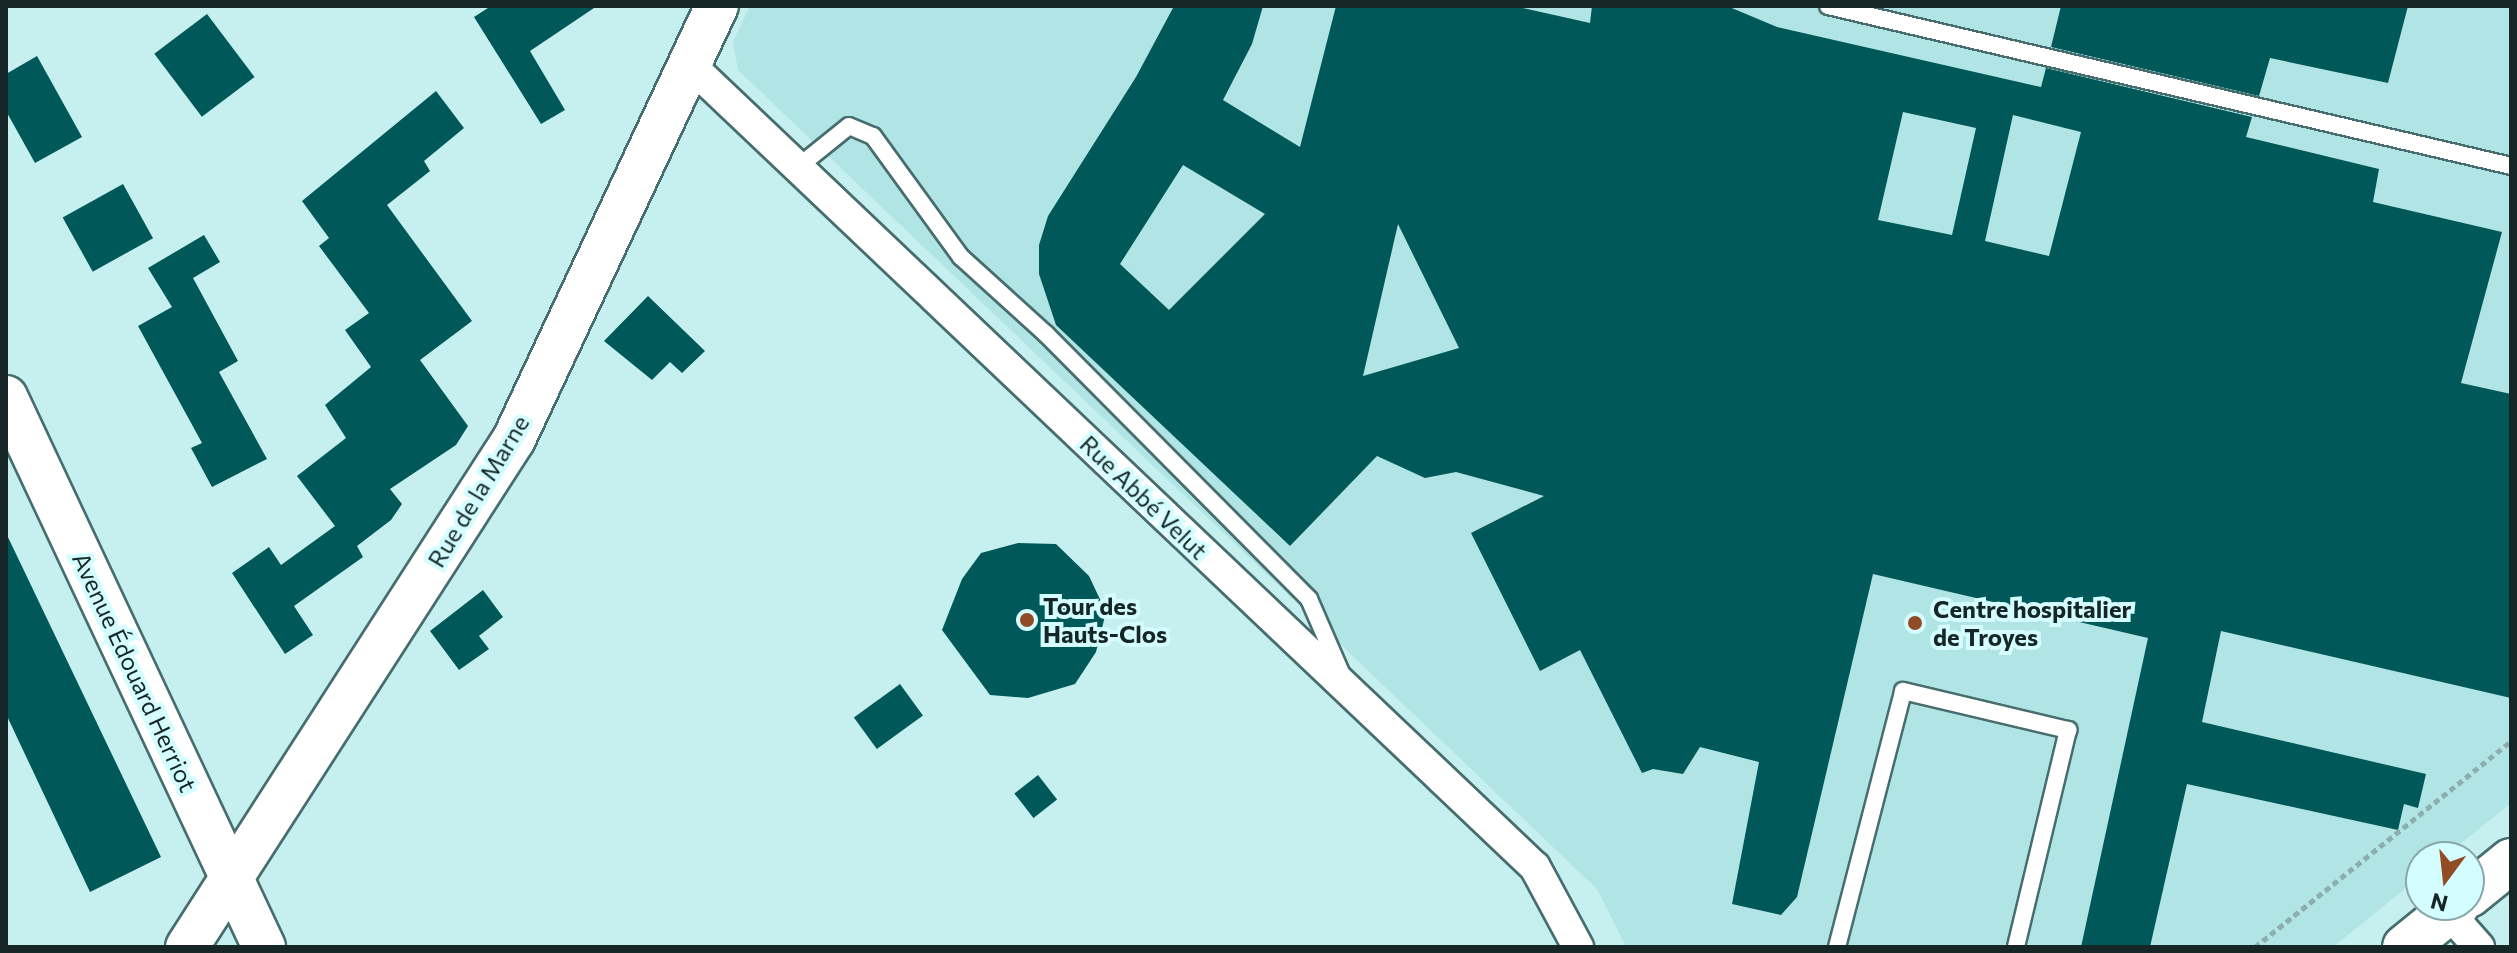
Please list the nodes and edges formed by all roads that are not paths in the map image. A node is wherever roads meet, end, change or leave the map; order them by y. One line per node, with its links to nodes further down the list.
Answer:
1 (717, 6): 3 (street, Rue de la Marne)
2 (1828, 6): 4 (lane)
3 (689, 64): 5 (street, Rue Abbé Velut); 9 (street, Rue de la Marne)
4 (2511, 166)
5 (798, 167): 7 (street, Rue Abbé Velut); 7 (lane)
6 (6, 397): 9 (street, Avenue Édouard Herriot)
7 (1349, 691): 15 (street, Rue Abbé Velut)
8 (2511, 861): 10 (main road)
9 (233, 879): 13 (street, Rue de la Marne); 14 (street, Avenue Édouard Herriot)
10 (2485, 882)
11 (2437, 921): 18 (main road)
12 (2466, 921): 19 (street)
13 (187, 947)
14 (264, 947)
15 (1578, 947)
16 (1837, 947): 17 (lane)
17 (2016, 947)
18 (2405, 947)
19 (2479, 947)

